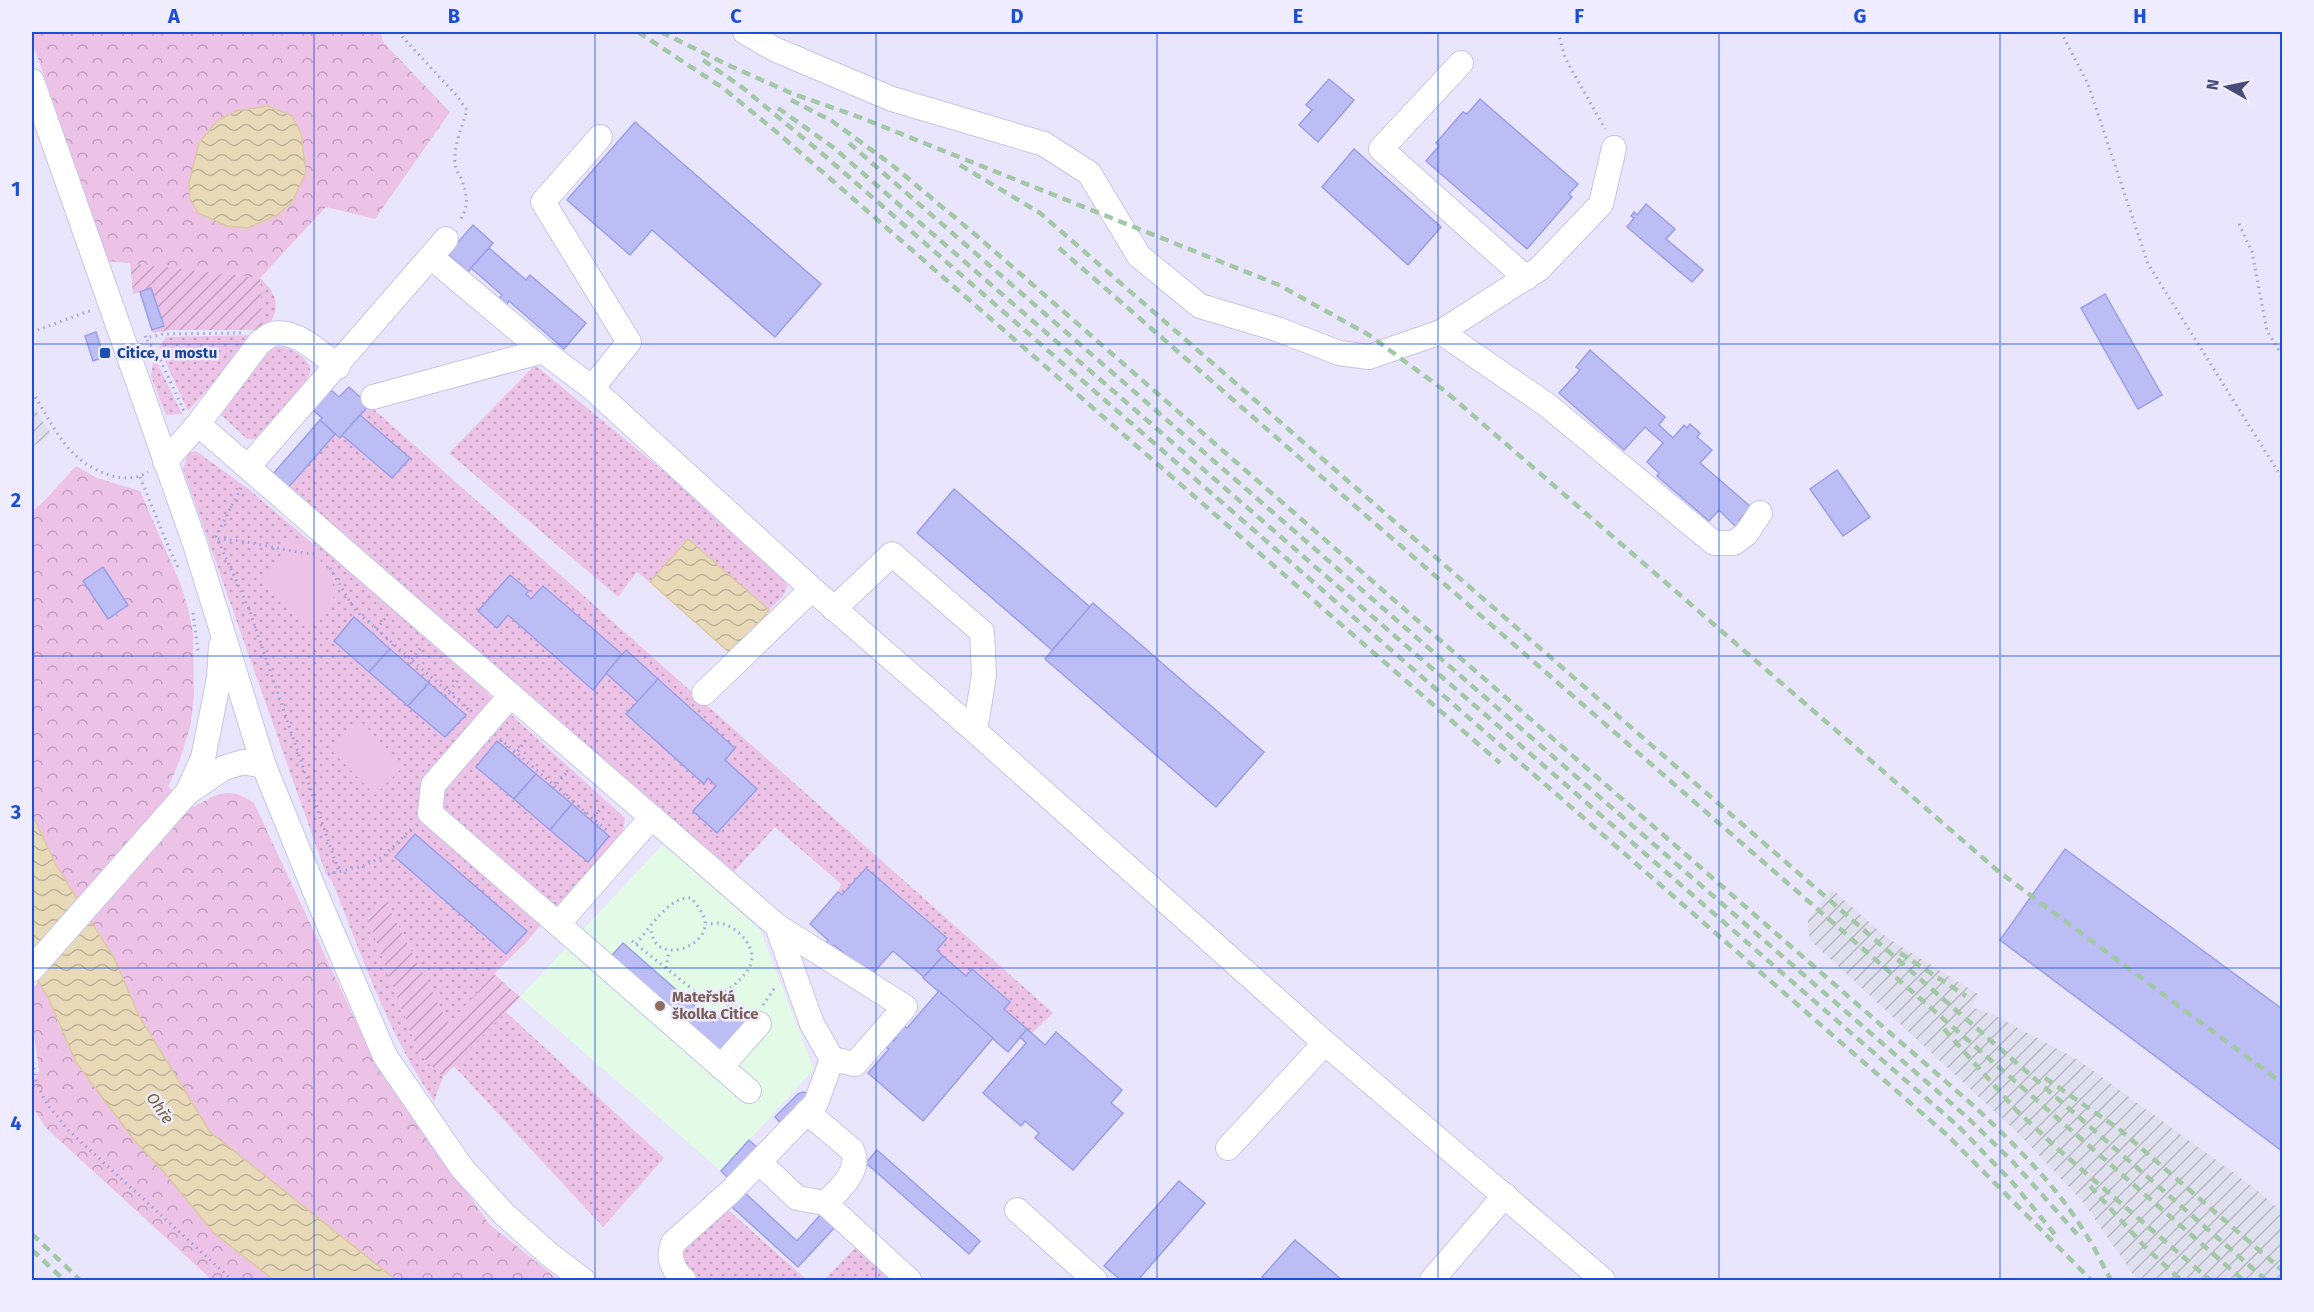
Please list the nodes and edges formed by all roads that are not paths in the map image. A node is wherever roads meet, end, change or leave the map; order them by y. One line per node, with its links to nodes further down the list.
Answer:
1 (745, 32): 7 (street)
2 (1461, 63): 6 (street)
3 (32, 81): 13 (street)
4 (600, 137): 10 (street)
5 (1614, 148): 6 (street)
6 (1526, 278): 7 (street)
7 (1441, 332): 15 (street)
8 (543, 351): 9 (street); 10 (street); 11 (street)
9 (338, 367): 12 (street); 14 (street)
10 (592, 388): 16 (street)
11 (373, 397)
12 (195, 427): 13 (street); 14 (street)
13 (165, 462): 18 (street)
14 (248, 467): 20 (street)
15 (1760, 513)
16 (812, 590): 17 (street); 19 (street)
17 (834, 609): 21 (street); 21 (street)
18 (222, 634): 22 (street); 23 (street)
19 (704, 693)
20 (510, 695): 24 (street); 25 (street)
21 (975, 731): 29 (street)
22 (264, 766): 23 (street); 39 (street)
23 (184, 796): 27 (street)
24 (652, 817): 25 (street); 26 (street)
25 (558, 924): 31 (street)
26 (777, 926): 30 (street); 30 (street)
27 (32, 969)
28 (757, 1026): 31 (street)
29 (1325, 1043): 34 (street); 36 (street)
30 (832, 1059): 33 (street)
31 (721, 1067): 32 (street)
32 (749, 1091)
33 (807, 1112): 35 (street); 37 (street)
34 (1228, 1148)
35 (759, 1162): 37 (street); 40 (street)
36 (1506, 1195): 43 (street); 44 (street)
37 (825, 1203): 41 (street)
38 (1017, 1210): 42 (street)
39 (583, 1281)
40 (684, 1281)
41 (909, 1281)
42 (1095, 1281)
43 (1432, 1281)
44 (1603, 1281)

